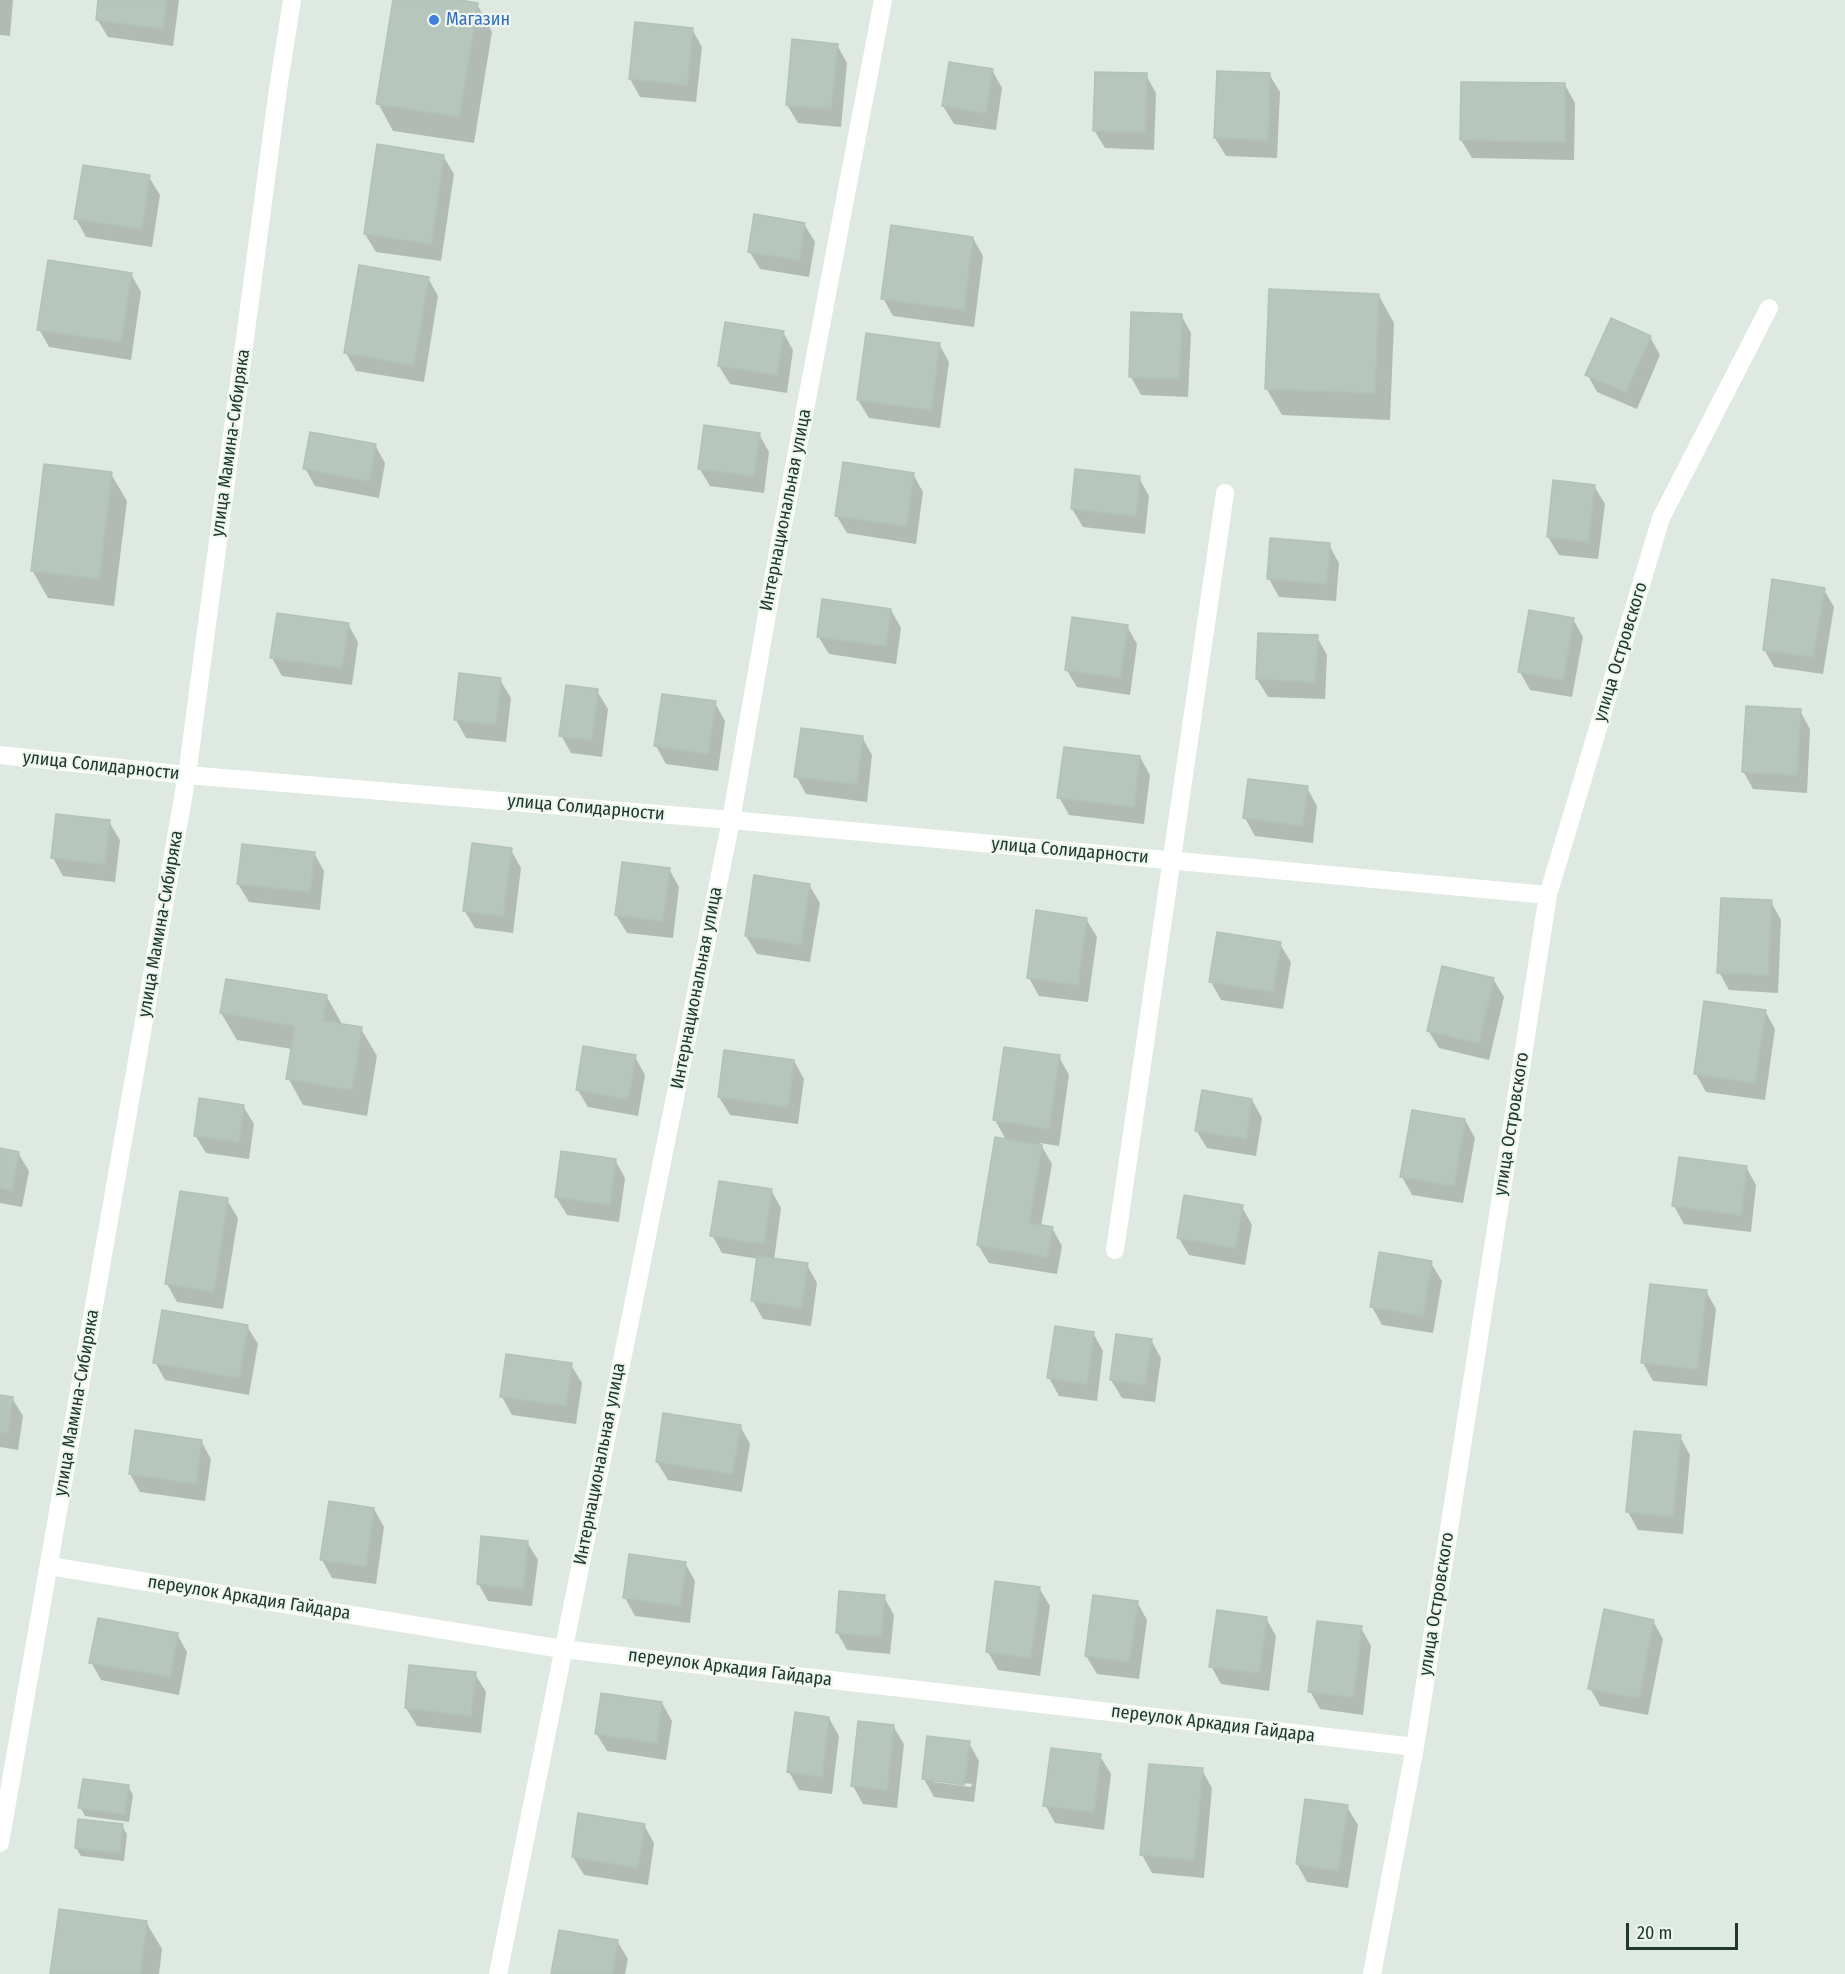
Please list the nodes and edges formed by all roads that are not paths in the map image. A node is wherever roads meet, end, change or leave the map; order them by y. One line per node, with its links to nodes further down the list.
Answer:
1 (292, 0): 6 (street, улица Мамина-Сибиряка)
2 (884, 0): 7 (street, Интернациональная улица)
3 (1769, 308): 9 (street, улица Островского)
4 (1225, 493): 8 (street, улица Солидарности)
5 (0, 755): 6 (street, улица Солидарности)
6 (187, 775): 7 (street, улица Солидарности); 11 (street, улица Мамина-Сибиряка)
7 (731, 820): 8 (street, улица Солидарности); 12 (street, Интернациональная улица)
8 (1171, 861): 9 (street, улица Солидарности); 10 (street, улица Солидарности)
9 (1548, 895): 13 (street, улица Островского)
10 (1115, 1250)
11 (49, 1566): 12 (street, переулок Аркадия Гайдара); 14 (street, улица Мамина-Сибиряка)
12 (562, 1649): 13 (street, переулок Аркадия Гайдара); 15 (street, Интернациональная улица)
13 (1414, 1747): 16 (street, улица Островского)
14 (0, 1843)
15 (498, 1974)
16 (1372, 1974)

